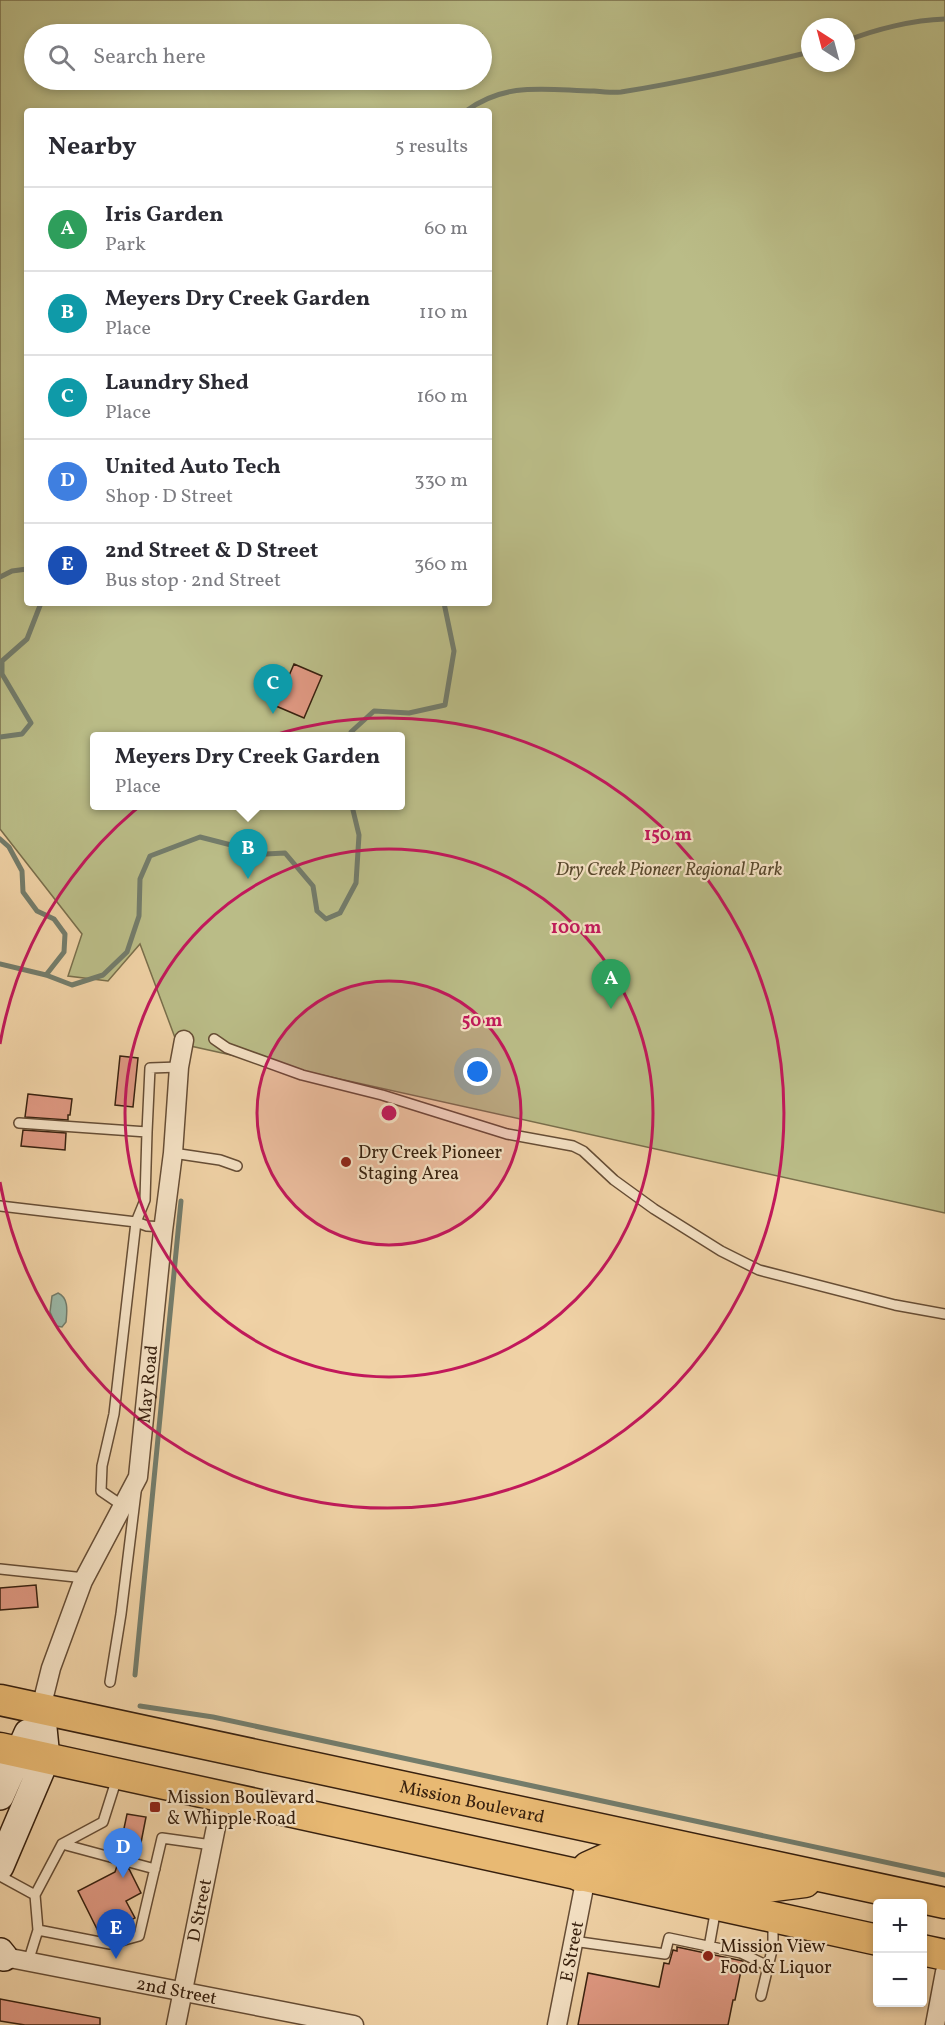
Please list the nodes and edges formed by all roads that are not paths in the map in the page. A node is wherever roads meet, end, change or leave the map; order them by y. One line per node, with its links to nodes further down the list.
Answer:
1 (214, 1039): 11 (lane)
2 (184, 1040): 3 (street, May Road)
3 (179, 1067): 5 (lane); 6 (street, May Road)
4 (19, 1123): 5 (lane)
5 (147, 1132): 9 (lane)
6 (173, 1153): 7 (lane); 10 (street, May Road)
7 (237, 1166)
8 (0, 1206): 9 (lane)
9 (136, 1222): 10 (lane); 13 (lane)
10 (163, 1227): 12 (street, May Road)
11 (945, 1314)
12 (138, 1477): 13 (street, May Road); 16 (lane)
13 (123, 1506): 15 (street, May Road)
14 (0, 1569): 15 (lane)
15 (85, 1578): 18 (street, May Road)
16 (110, 1682)
17 (0, 1700): 18 (main road, Mission Boulevard)
18 (41, 1708): 19 (main road); 29 (main road, Mission Boulevard)
19 (21, 1753): 20 (main road); 21 (main road); 25 (main road)
20 (119, 1774): 22 (main road); 23 (lane)
21 (0, 1796)
22 (222, 1797): 24 (street, D Street); 28 (main road)
23 (63, 1844): 26 (lane); 30 (lane)
24 (212, 1845): 26 (lane); 43 (street, D Street)
25 (0, 1866)
26 (155, 1869): 34 (lane)
27 (0, 1876): 30 (lane)
28 (583, 1876): 29 (main road); 32 (main road); 36 (street, E Street)
29 (826, 1879): 31 (main road, Mission Boulevard)
30 (35, 1895): 34 (lane)
31 (945, 1904)
32 (716, 1905): 33 (main road); 37 (lane)
33 (772, 1918): 35 (main road); 41 (lane)
34 (38, 1930): 40 (lane)
35 (873, 1940)
36 (573, 1941): 37 (lane); 47 (street, E Street)
37 (709, 1947): 41 (lane)
38 (927, 1951): 39 (main road)
39 (945, 1955)
40 (8, 1957): 43 (street, 2nd Street)
41 (768, 1966): 44 (lane)
42 (945, 1972): 48 (street)
43 (182, 1992): 45 (street, D Street); 46 (street, 2nd Street)
44 (760, 1996)
45 (176, 2025)
46 (354, 2025)
47 (556, 2025)
48 (935, 2025)

